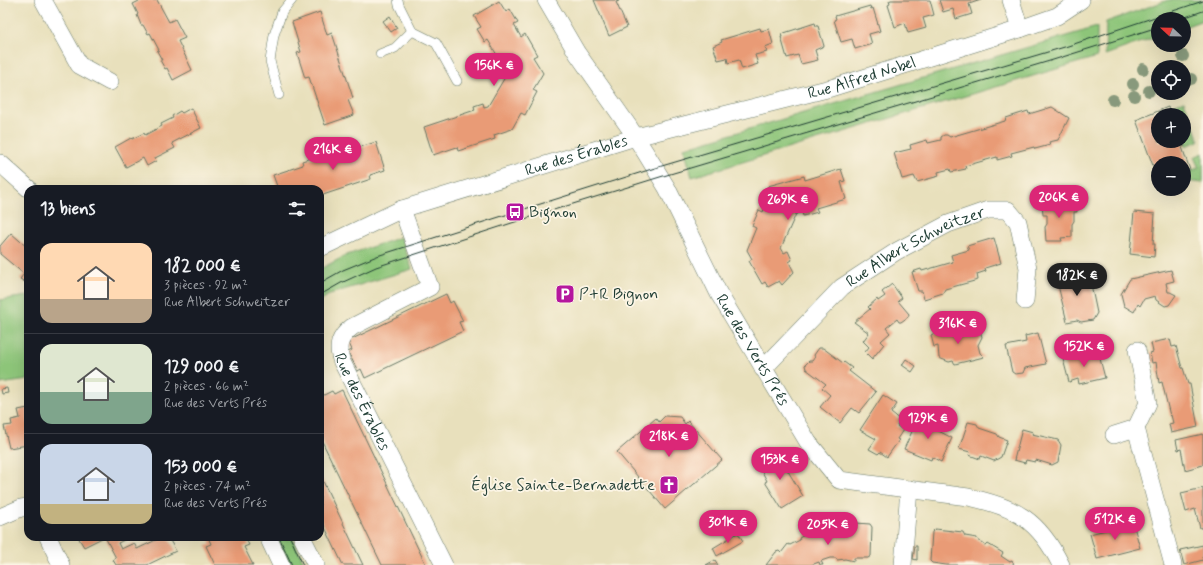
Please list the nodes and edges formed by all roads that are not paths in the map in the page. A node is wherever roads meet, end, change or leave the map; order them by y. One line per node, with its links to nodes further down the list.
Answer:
1 (43, 0): 11 (street)
2 (292, 0): 12 (lane)
3 (398, 0): 8 (lane)
4 (546, 0): 13 (street, Rue des Verts Prés)
5 (1011, 0): 7 (street)
6 (1081, 0): 7 (street, Rue Alfred Nobel)
7 (1020, 29): 13 (street, Rue Alfred Nobel)
8 (412, 31): 9 (lane); 10 (lane)
9 (380, 54)
10 (456, 81)
11 (110, 82)
12 (279, 95)
13 (636, 137): 16 (street, Rue des Érables); 20 (street, Rue des Verts Prés)
14 (0, 163): 15 (street)
15 (25, 185)
16 (402, 209): 17 (street, Rue des Érables); 32 (street, Rue des Érables)
17 (324, 246)
18 (1025, 301): 20 (street, Rue Albert Schweitzer)
19 (1137, 350): 21 (street)
20 (763, 369): 23 (street, Rue des Verts Prés)
21 (1136, 428): 22 (street); 35 (street)
22 (1114, 436)
23 (909, 489): 33 (street); 34 (street, Rue des Verts Prés)
24 (24, 508): 25 (street)
25 (0, 517)
26 (50, 541): 29 (street)
27 (270, 541): 30 (street)
28 (304, 541): 31 (street)
29 (62, 565)
30 (281, 565)
31 (316, 565)
32 (444, 565)
33 (903, 565)
34 (1061, 565)
35 (1173, 565)

